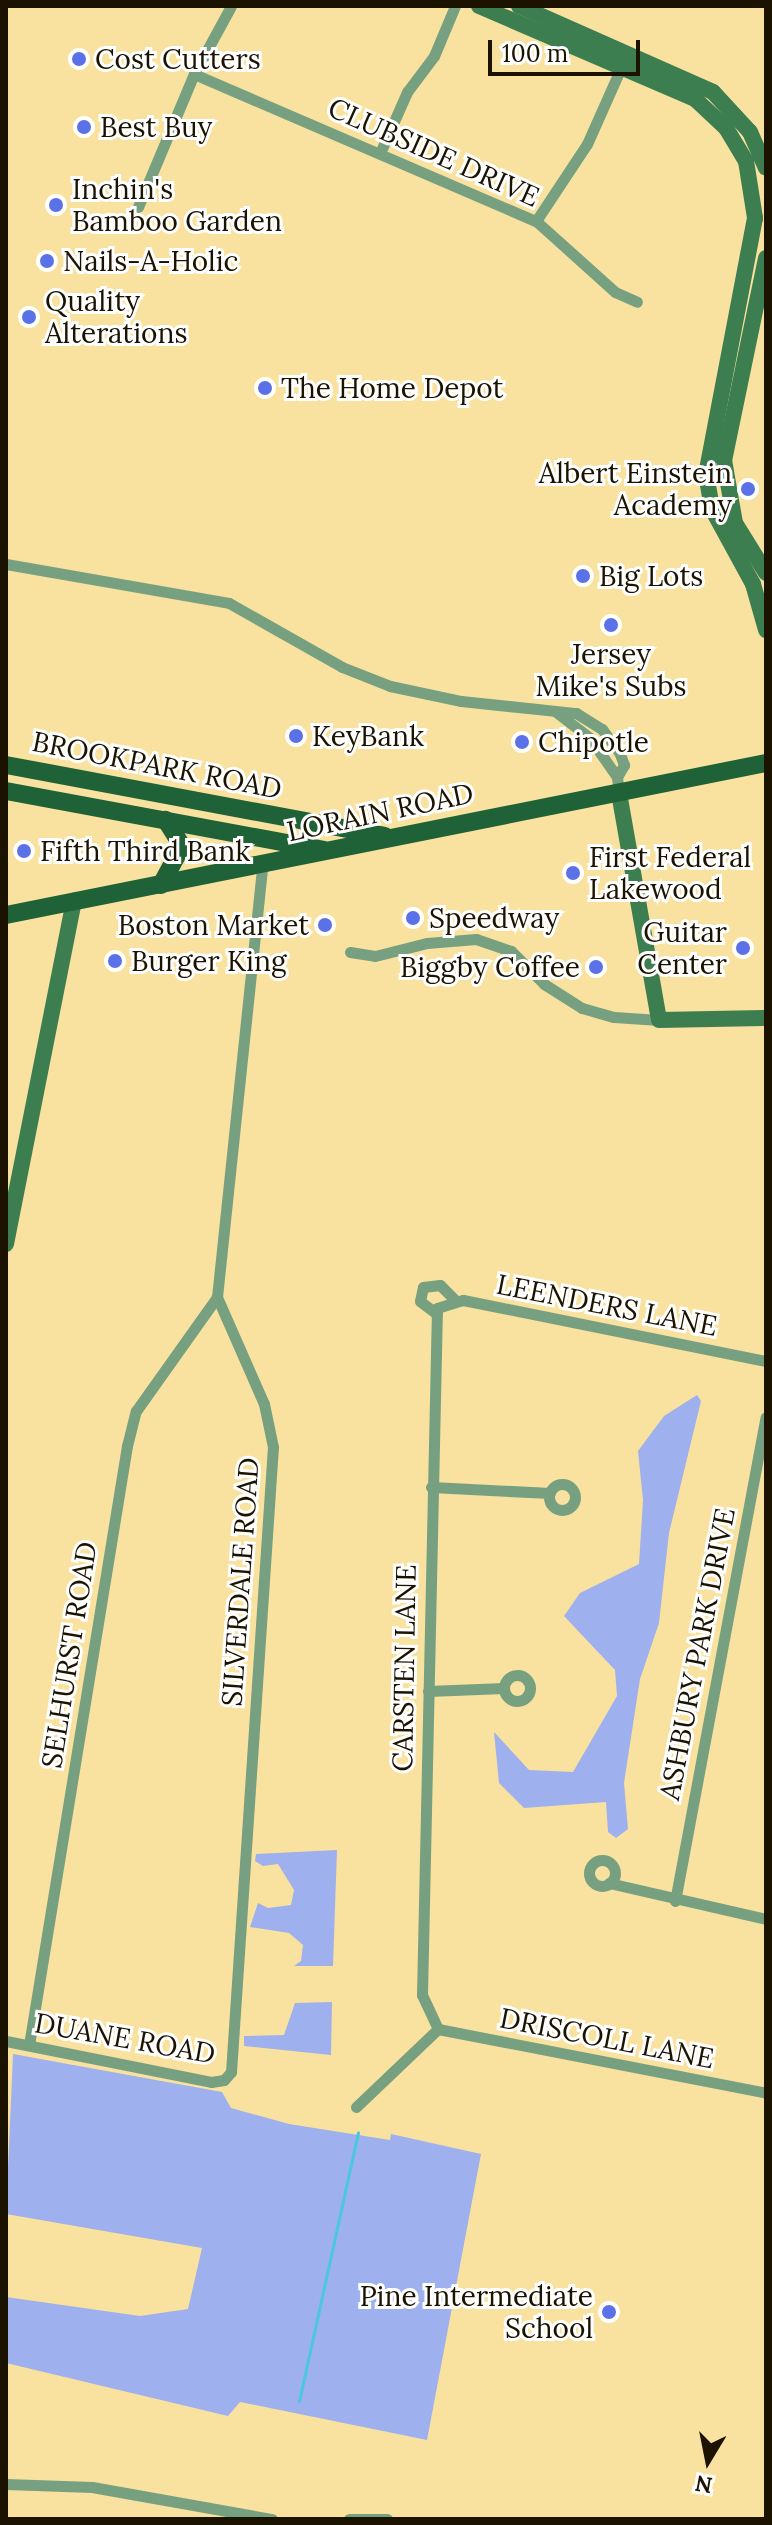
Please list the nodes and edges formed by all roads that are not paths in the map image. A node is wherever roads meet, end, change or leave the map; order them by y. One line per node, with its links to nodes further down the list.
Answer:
1 (231, 6): 6 (street)
2 (455, 6): 7 (street)
3 (479, 6): 5 (street)
4 (519, 6): 5 (street)
5 (625, 58): 8 (street); 10 (street); 15 (street)
6 (194, 74): 7 (street, CLUBSIDE DRIVE); 9 (street)
7 (380, 153): 10 (street, CLUBSIDE DRIVE)
8 (766, 168)
9 (138, 207)
10 (536, 221): 12 (street, CLUBSIDE DRIVE)
11 (766, 258): 14 (street)
12 (637, 302)
13 (6, 564): 18 (street)
14 (766, 573)
15 (766, 630)
16 (766, 763): 18 (main road, LORAIN ROAD)
17 (6, 765): 21 (main road, BROOKPARK ROAD)
18 (618, 785): 21 (main road, LORAIN ROAD); 29 (street)
19 (6, 791): 20 (main road, BROOKPARK ROAD)
20 (166, 820): 22 (main road, BROOKPARK ROAD); 24 (main road)
21 (391, 837): 22 (main road, LORAIN ROAD)
22 (330, 851): 23 (main road, LORAIN ROAD)
23 (262, 867): 24 (main road, LORAIN ROAD); 31 (street, SILVERDALE ROAD)
24 (161, 885): 25 (main road, LORAIN ROAD)
25 (74, 901): 26 (main road, LORAIN ROAD); 30 (street)
26 (6, 915)
27 (350, 952): 29 (street)
28 (766, 1018): 29 (street)
29 (659, 1020)
30 (6, 1244)
31 (217, 1297): 45 (street, SELHURST ROAD); 46 (street, SILVERDALE ROAD)
32 (454, 1299): 33 (street, LEENDERS LANE); 33 (street); 34 (street, LEENDERS LANE)
33 (438, 1309): 36 (street, CARSTEN LANE)
34 (766, 1361)
35 (766, 1417): 41 (street, ASHBURY PARK DRIVE)
36 (431, 1487): 37 (street); 39 (street, CARSTEN LANE)
37 (550, 1493)
38 (504, 1688): 39 (street)
39 (428, 1691): 43 (street, CARSTEN LANE)
40 (609, 1883): 41 (street)
41 (675, 1901): 42 (street)
42 (766, 1919)
43 (438, 2029): 47 (street, DRISCOLL LANE); 48 (street)
44 (6, 2041): 45 (street, DUANE ROAD)
45 (29, 2045): 46 (street, DUANE ROAD)
46 (231, 2072)
47 (766, 2093)
48 (356, 2107)
49 (6, 2484): 50 (street)
50 (272, 2519)
51 (349, 2519): 52 (street)
52 (387, 2519)

